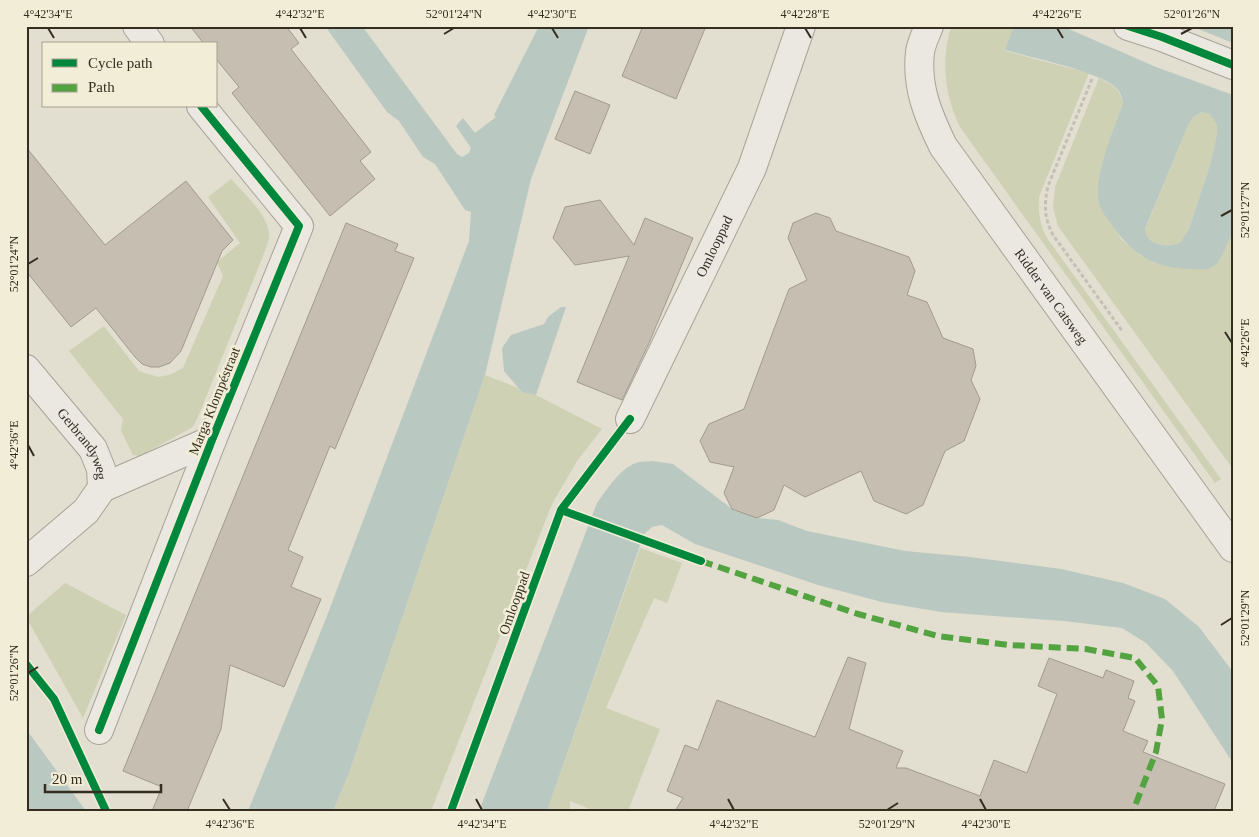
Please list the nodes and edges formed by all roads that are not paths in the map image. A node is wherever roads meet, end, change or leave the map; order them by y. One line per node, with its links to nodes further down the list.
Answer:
1 (137, 26): 5 (street)
2 (800, 26): 9 (street, Omlooppad)
3 (929, 26): 12 (street, Ridder van Catsweg)
4 (1128, 26): 6 (street)
5 (149, 42)
6 (1233, 65)
7 (203, 108): 10 (street, Marga Klompéstraat)
8 (26, 369): 11 (street, Gerbrandyweg)
9 (630, 419)
10 (212, 440): 11 (street, Marga Klompéstraat); 14 (street, Marga Klompéstraat)
11 (102, 488): 13 (street, Gerbrandyweg)
12 (1233, 548)
13 (26, 562)
14 (99, 730)

